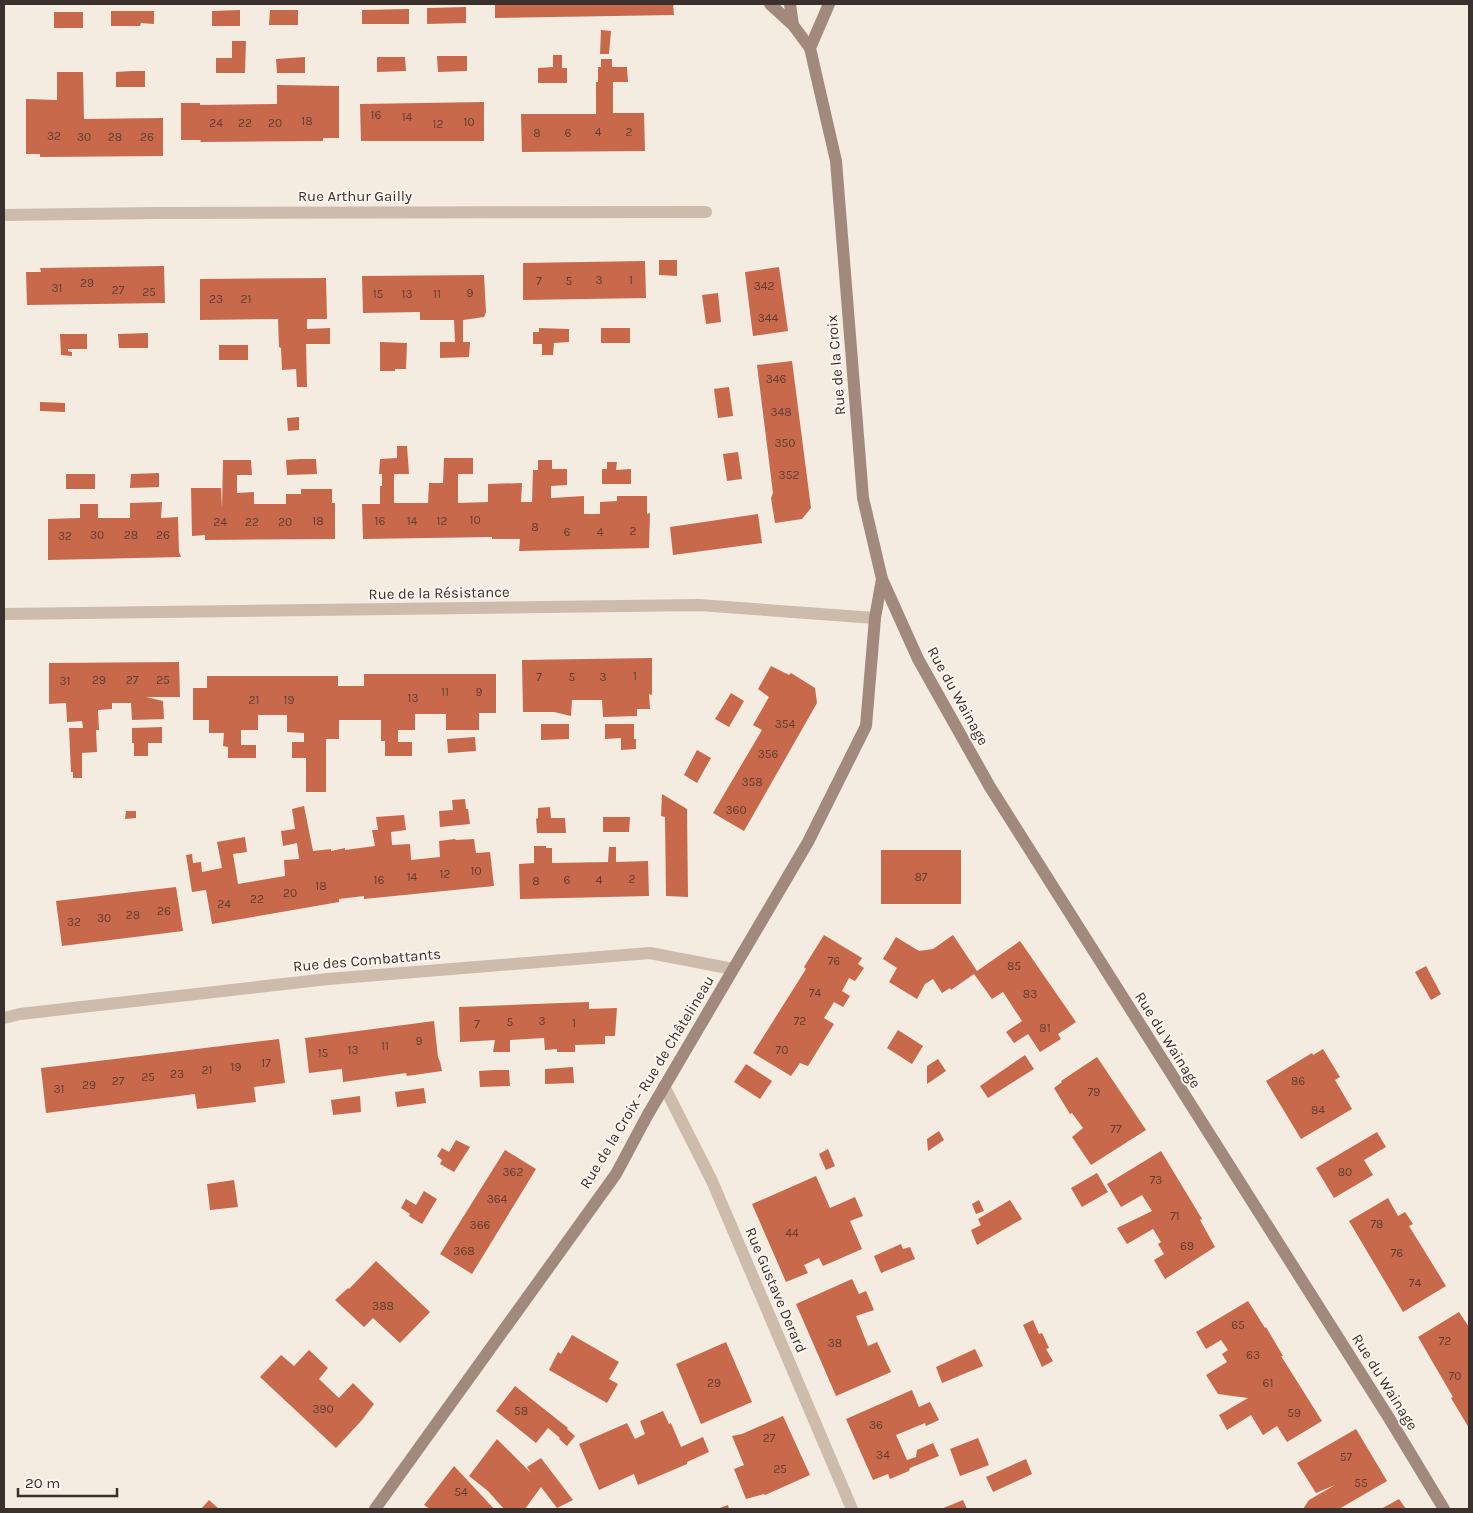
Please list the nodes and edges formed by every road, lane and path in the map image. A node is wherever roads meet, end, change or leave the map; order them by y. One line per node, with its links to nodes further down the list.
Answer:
1 (770, 4): 4 (street)
2 (790, 4): 4 (street)
3 (828, 4): 5 (street)
4 (794, 25): 5 (street)
5 (810, 48): 8 (street, Rue de la Croix)
6 (706, 212): 7 (street, Rue Arthur Gailly)
7 (4, 215)
8 (882, 579): 10 (street, Rue de la Croix); 17 (street, Rue du Wainage)
9 (4, 614): 10 (street, Rue de la Résistance)
10 (874, 618): 11 (street, Rue de la Croix)
11 (866, 726): 12 (street, Rue de la Croix - Rue de Châtelineau)
12 (733, 969): 13 (street, Rue des Combattants); 14 (street, Rue de la Croix - Rue de Châtelineau)
13 (4, 1018)
14 (664, 1086): 15 (street, Rue de la Croix - Rue de Châtelineau); 16 (street, Rue Gustave Derard)
15 (375, 1509)
16 (852, 1509)
17 (1444, 1509)

